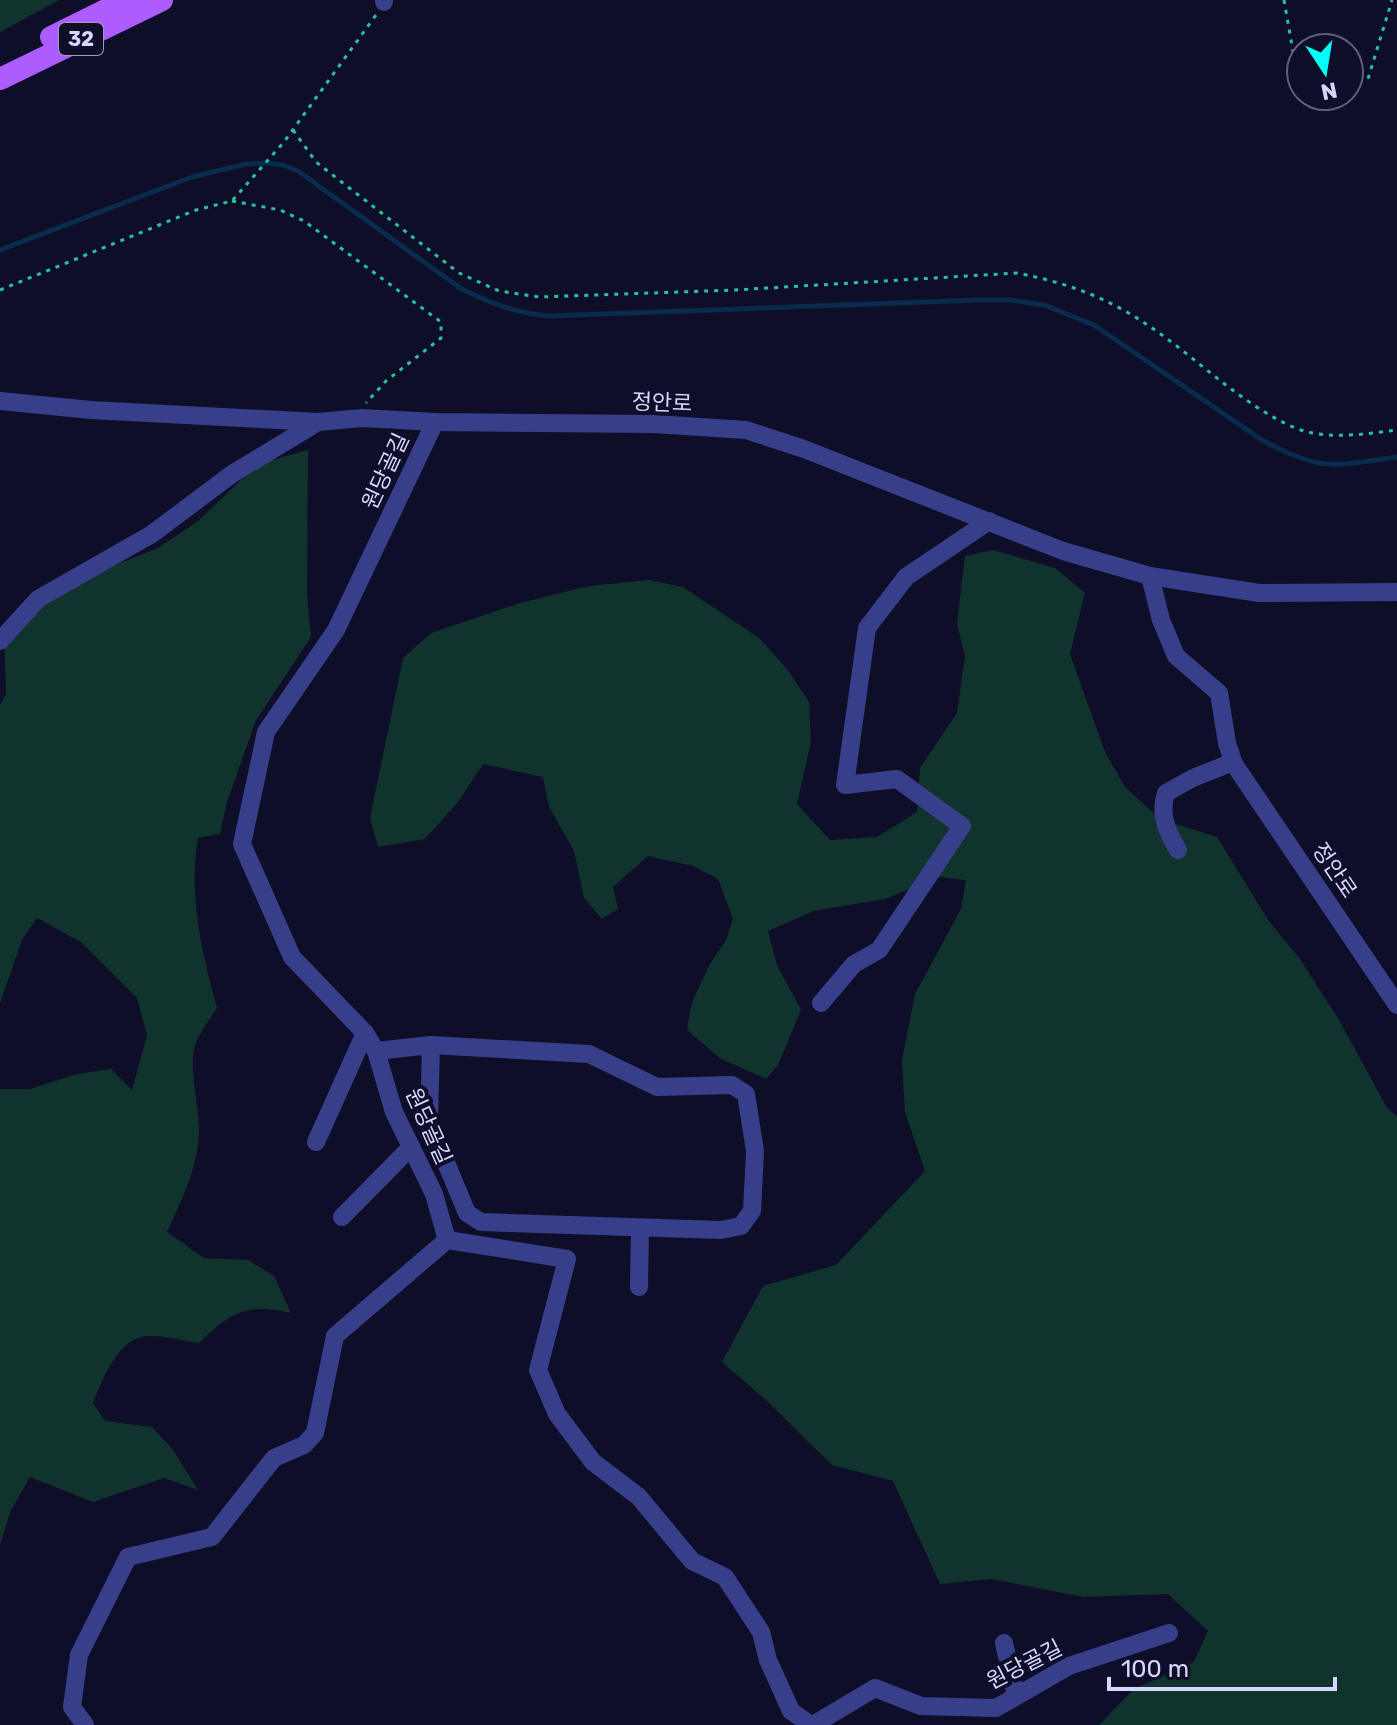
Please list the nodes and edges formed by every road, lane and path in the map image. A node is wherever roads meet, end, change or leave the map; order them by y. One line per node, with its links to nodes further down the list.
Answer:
1 (126, 0): 7 (main road, 32)
2 (162, 0): 8 (main road, 32)
3 (1284, 0): 6 (path)
4 (1392, 0): 9 (path)
5 (384, 1): 10 (path)
6 (1290, 32)
7 (0, 63)
8 (0, 79)
9 (1365, 80)
10 (293, 130): 11 (path); 17 (path)
11 (232, 201): 12 (path); 14 (path)
12 (0, 290)
13 (0, 401): 15 (street, 정안로)
14 (362, 418): 15 (street, 정안로); 16 (street, 정안로)
15 (318, 422): 21 (street, 정안로)
16 (435, 422): 18 (street, 정안로); 26 (street, 원당골길)
17 (1397, 430)
18 (989, 521): 19 (street, 정안로); 24 (street)
19 (1150, 576): 20 (street, 정안로); 22 (street, 정안로)
20 (1397, 592)
21 (0, 641)
22 (1233, 762): 23 (street); 25 (street, 정안로)
23 (1178, 850)
24 (821, 1003)
25 (1397, 1005)
26 (365, 1033): 28 (street, 원당골길); 29 (street)
27 (431, 1045): 28 (street); 32 (street); 32 (street)
28 (376, 1051): 30 (street, 원당골길)
29 (316, 1142)
30 (411, 1147): 31 (street); 33 (street, 원당골길)
31 (342, 1217)
32 (640, 1228): 34 (street)
33 (447, 1240): 39 (street); 40 (street, 원당골길)
34 (639, 1287)
35 (1169, 1633): 37 (street, 원당골길)
36 (1004, 1643): 37 (street)
37 (1016, 1696): 38 (street, 원당골길)
38 (995, 1716): 40 (street, 원당골길)
39 (85, 1725)
40 (812, 1725)

